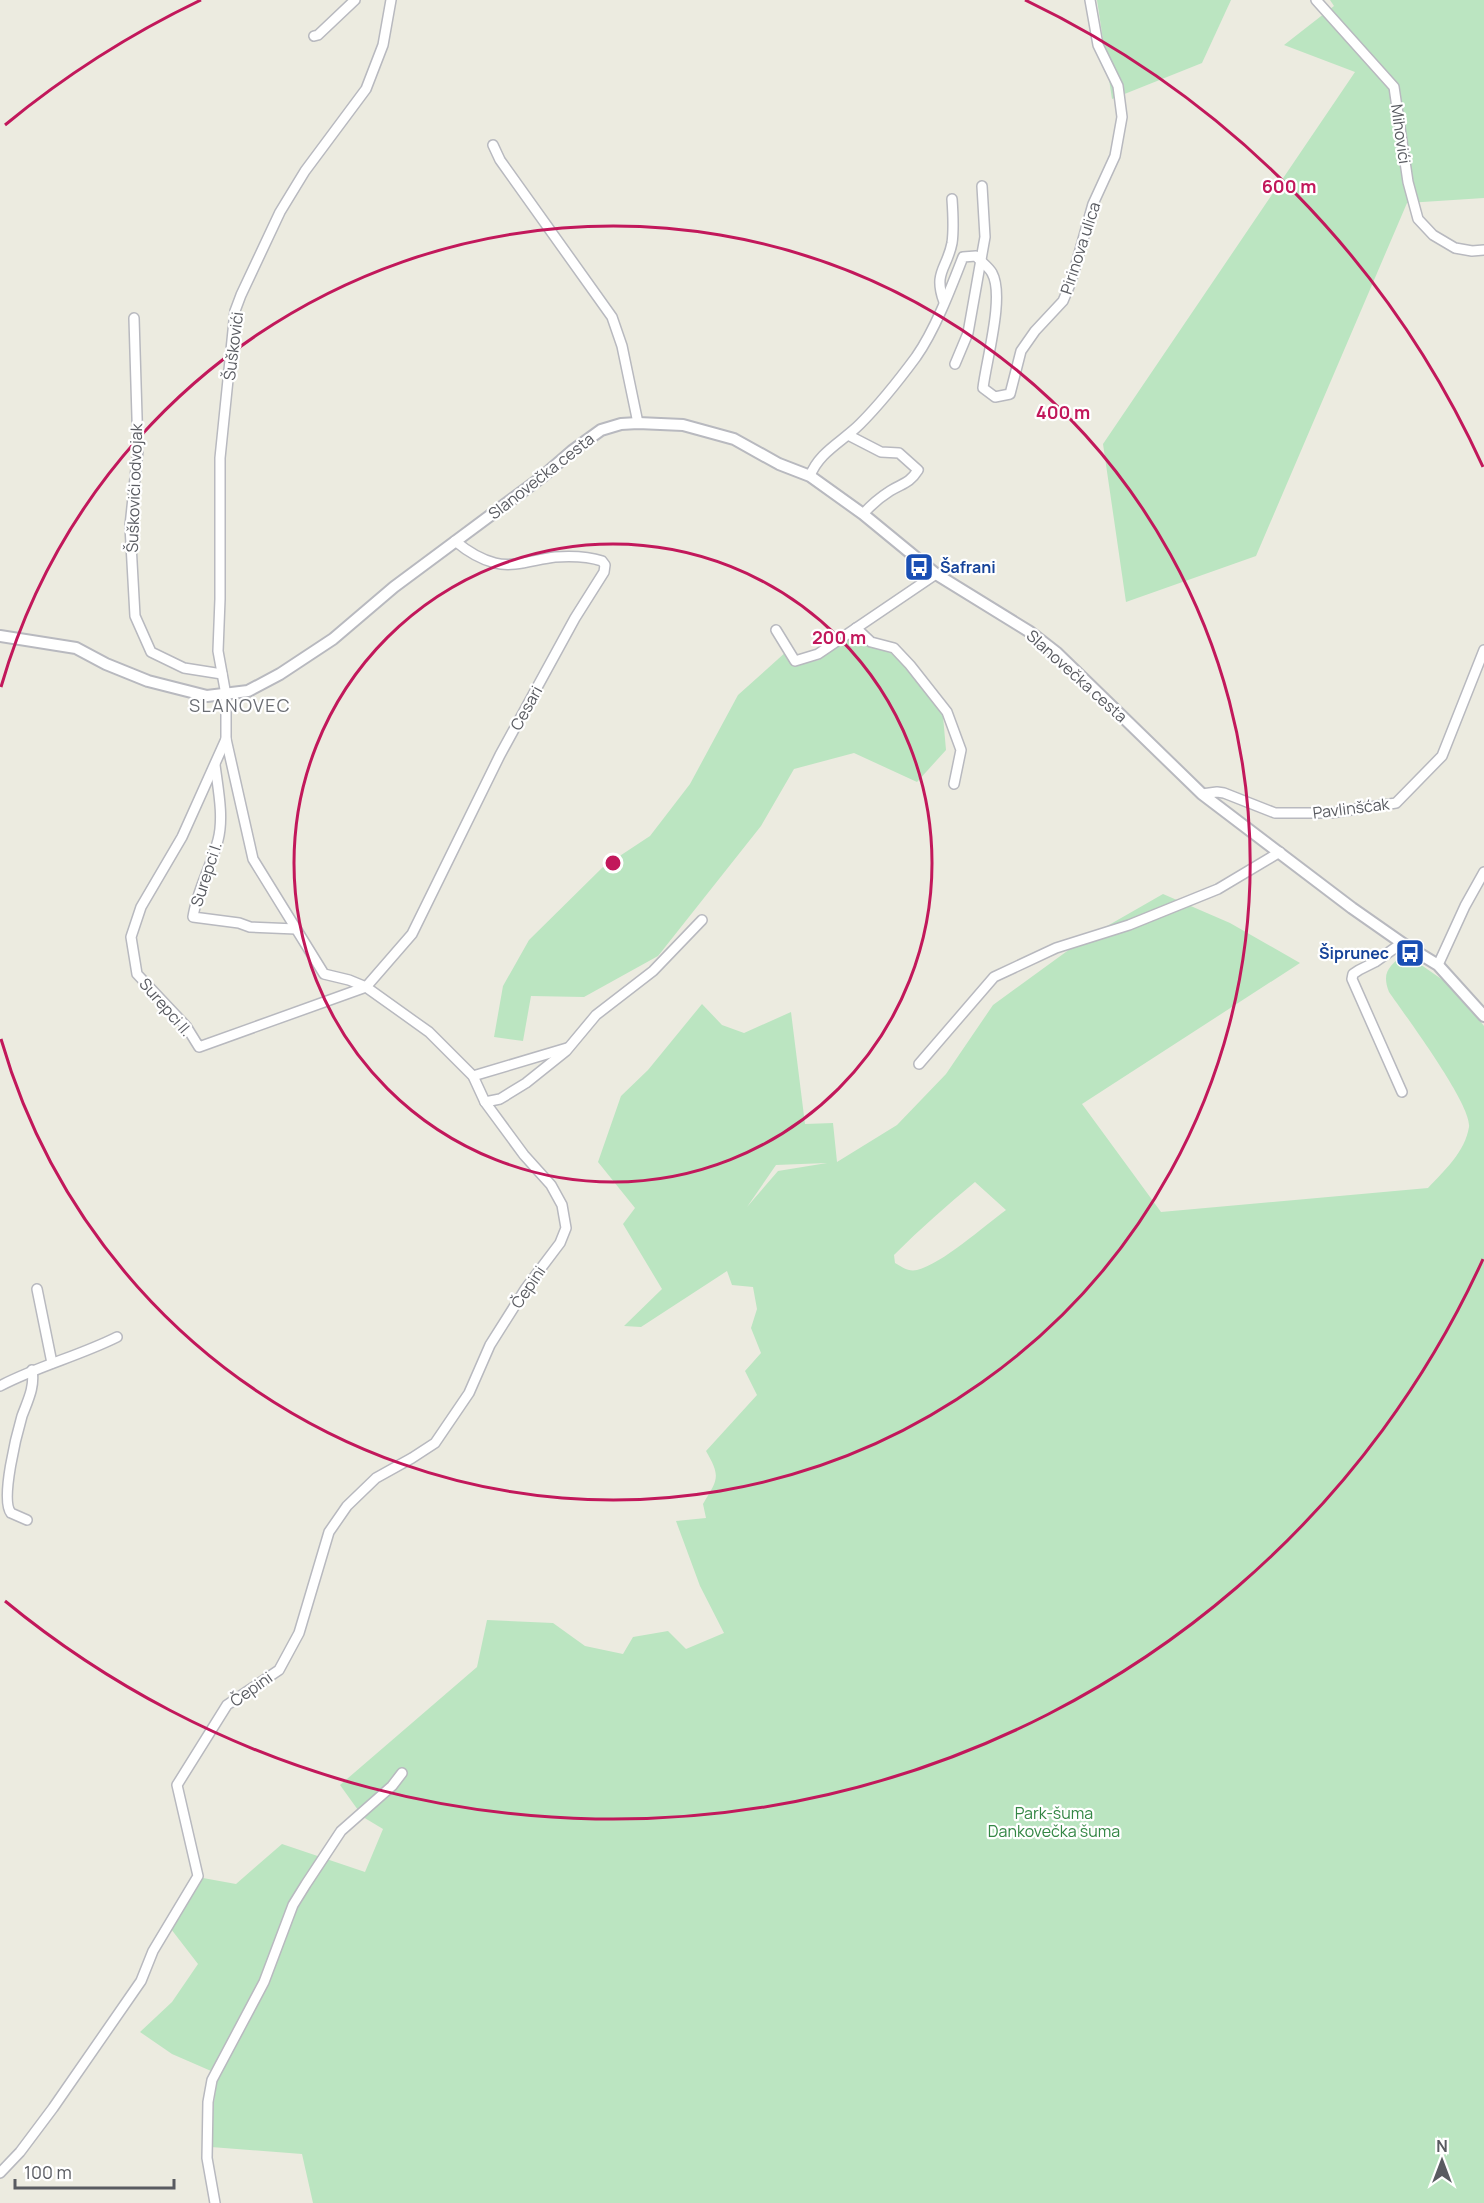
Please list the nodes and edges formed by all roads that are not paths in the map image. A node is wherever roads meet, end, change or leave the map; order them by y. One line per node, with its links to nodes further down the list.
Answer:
1 (355, 0): 5 (street)
2 (391, 0): 24 (street, Šuškovići)
3 (1090, 0): 10 (street, Pirinova ulica)
4 (1316, 0): 9 (street, Mihovići)
5 (314, 36)
6 (493, 146): 14 (street)
7 (982, 186): 10 (street)
8 (952, 200): 11 (street)
9 (1484, 250)
10 (981, 261): 11 (street); 13 (street)
11 (944, 302): 15 (street)
12 (134, 318): 24 (street, Šuškovići odvojak)
13 (955, 364)
14 (638, 423): 16 (street, Slanovečka cesta); 18 (street, Slanovečka cesta)
15 (848, 435): 16 (street); 17 (street)
16 (810, 476): 17 (street, Slanovečka cesta)
17 (863, 514): 19 (street, Slanovečka cesta)
18 (455, 541): 25 (street, Slanovečka cesta); 36 (street, Cesari)
19 (936, 573): 20 (street); 29 (street, Slanovečka cesta)
20 (856, 628): 21 (street); 28 (street)
21 (776, 630)
22 (0, 636): 25 (street, Slanovečka cesta)
23 (1484, 650): 29 (street, Pavlinšćak)
24 (222, 674): 25 (street, Šuškovići)
25 (226, 695): 26 (street)
26 (226, 739): 27 (street, Surepci II.); 33 (street)
27 (215, 763): 33 (street, Surepci I.); 36 (street, Surepci II.)
28 (954, 784)
29 (1202, 794): 30 (street, Slanovečka cesta)
30 (1280, 852): 34 (street, Slanovečka cesta); 39 (street)
31 (1484, 872): 35 (street)
32 (702, 921): 38 (street)
33 (296, 929): 36 (street)
34 (1402, 943): 35 (street, Slanovečka cesta); 41 (street)
35 (1438, 965): 37 (street, Slanovečka cesta)
36 (366, 987): 40 (street)
37 (1484, 1016)
38 (569, 1047): 40 (street); 42 (street)
39 (919, 1064)
40 (473, 1076): 42 (street)
41 (1402, 1092)
42 (485, 1102): 50 (street, Čepini)
43 (37, 1288): 45 (street)
44 (117, 1337): 45 (street)
45 (52, 1363): 46 (street)
46 (32, 1370): 47 (street); 48 (street)
47 (0, 1386)
48 (27, 1520)
49 (402, 1773): 51 (street)
50 (0, 2173)
51 (215, 2203)

